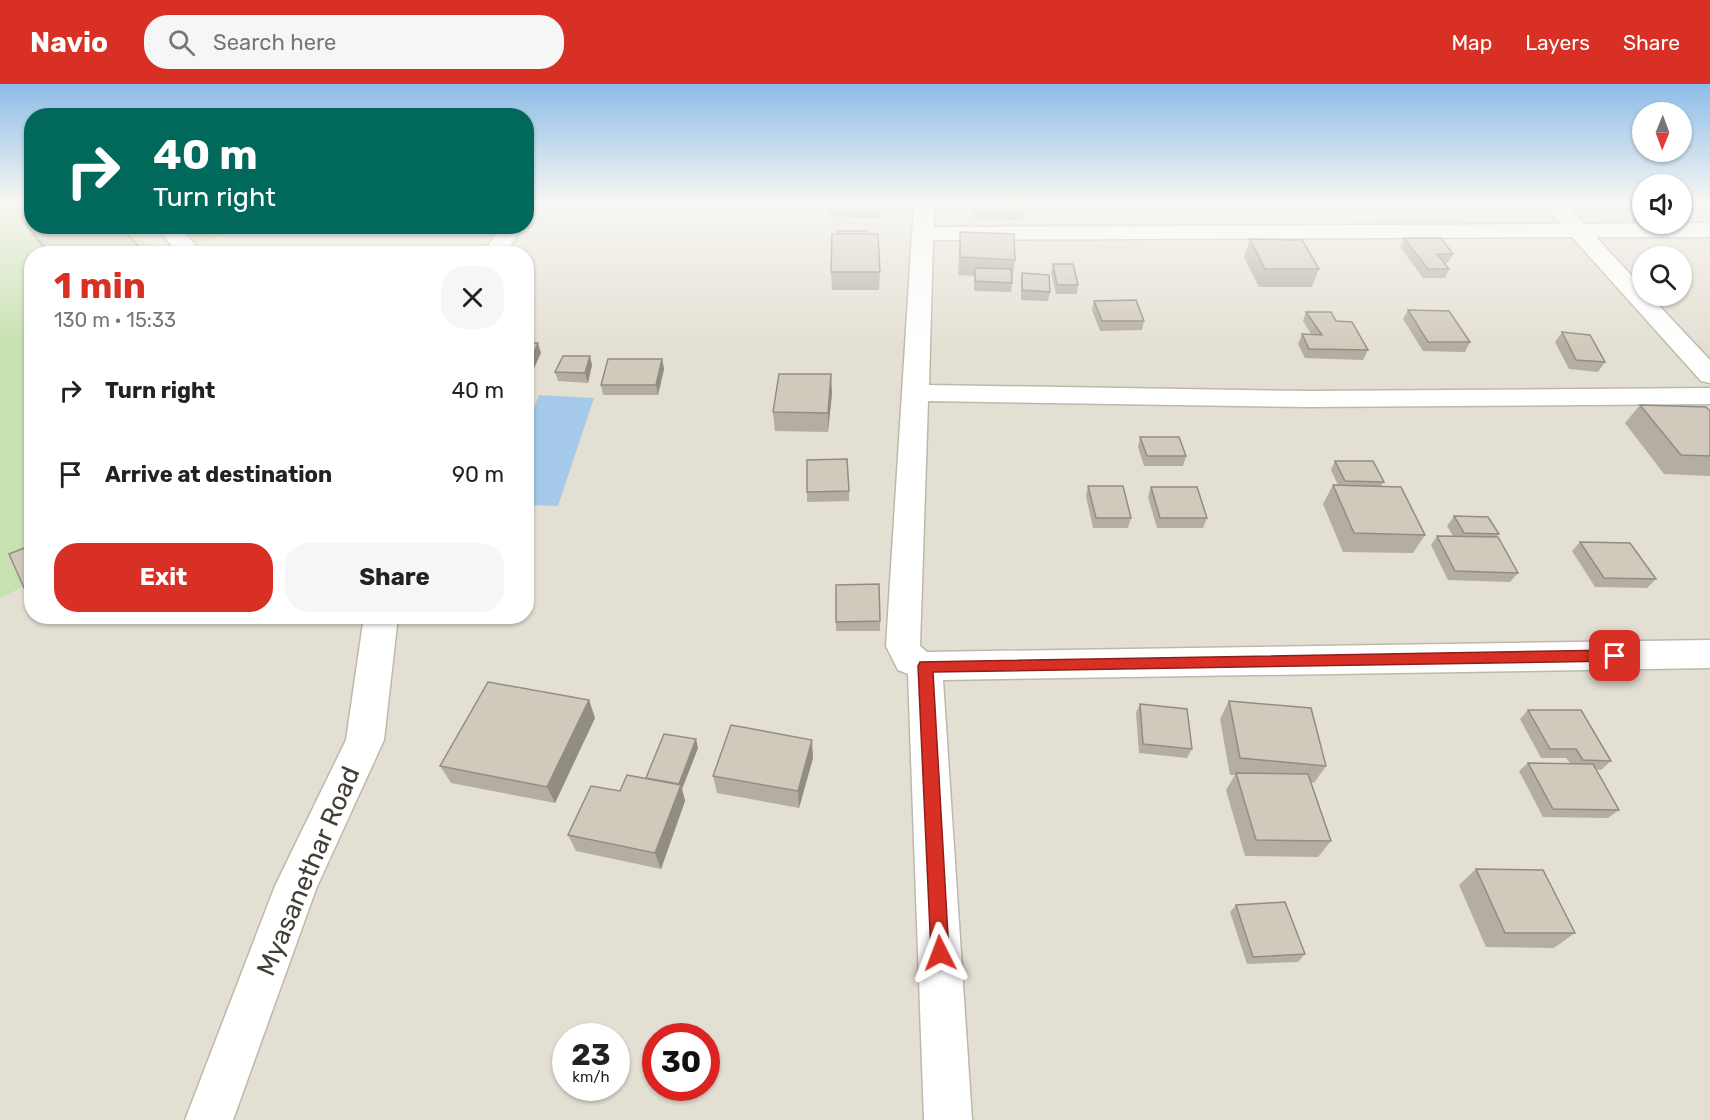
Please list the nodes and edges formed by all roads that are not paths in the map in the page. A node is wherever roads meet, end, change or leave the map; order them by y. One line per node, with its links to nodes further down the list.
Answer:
1 (923, 251): 4 (street)
2 (1598, 251): 3 (street)
3 (1710, 375)
4 (916, 393): 5 (street); 8 (street)
5 (1710, 396)
6 (380, 624): 9 (street, Myasanethar Road)
7 (1710, 654): 8 (street)
8 (925, 666): 10 (street)
9 (209, 1120)
10 (948, 1120)

